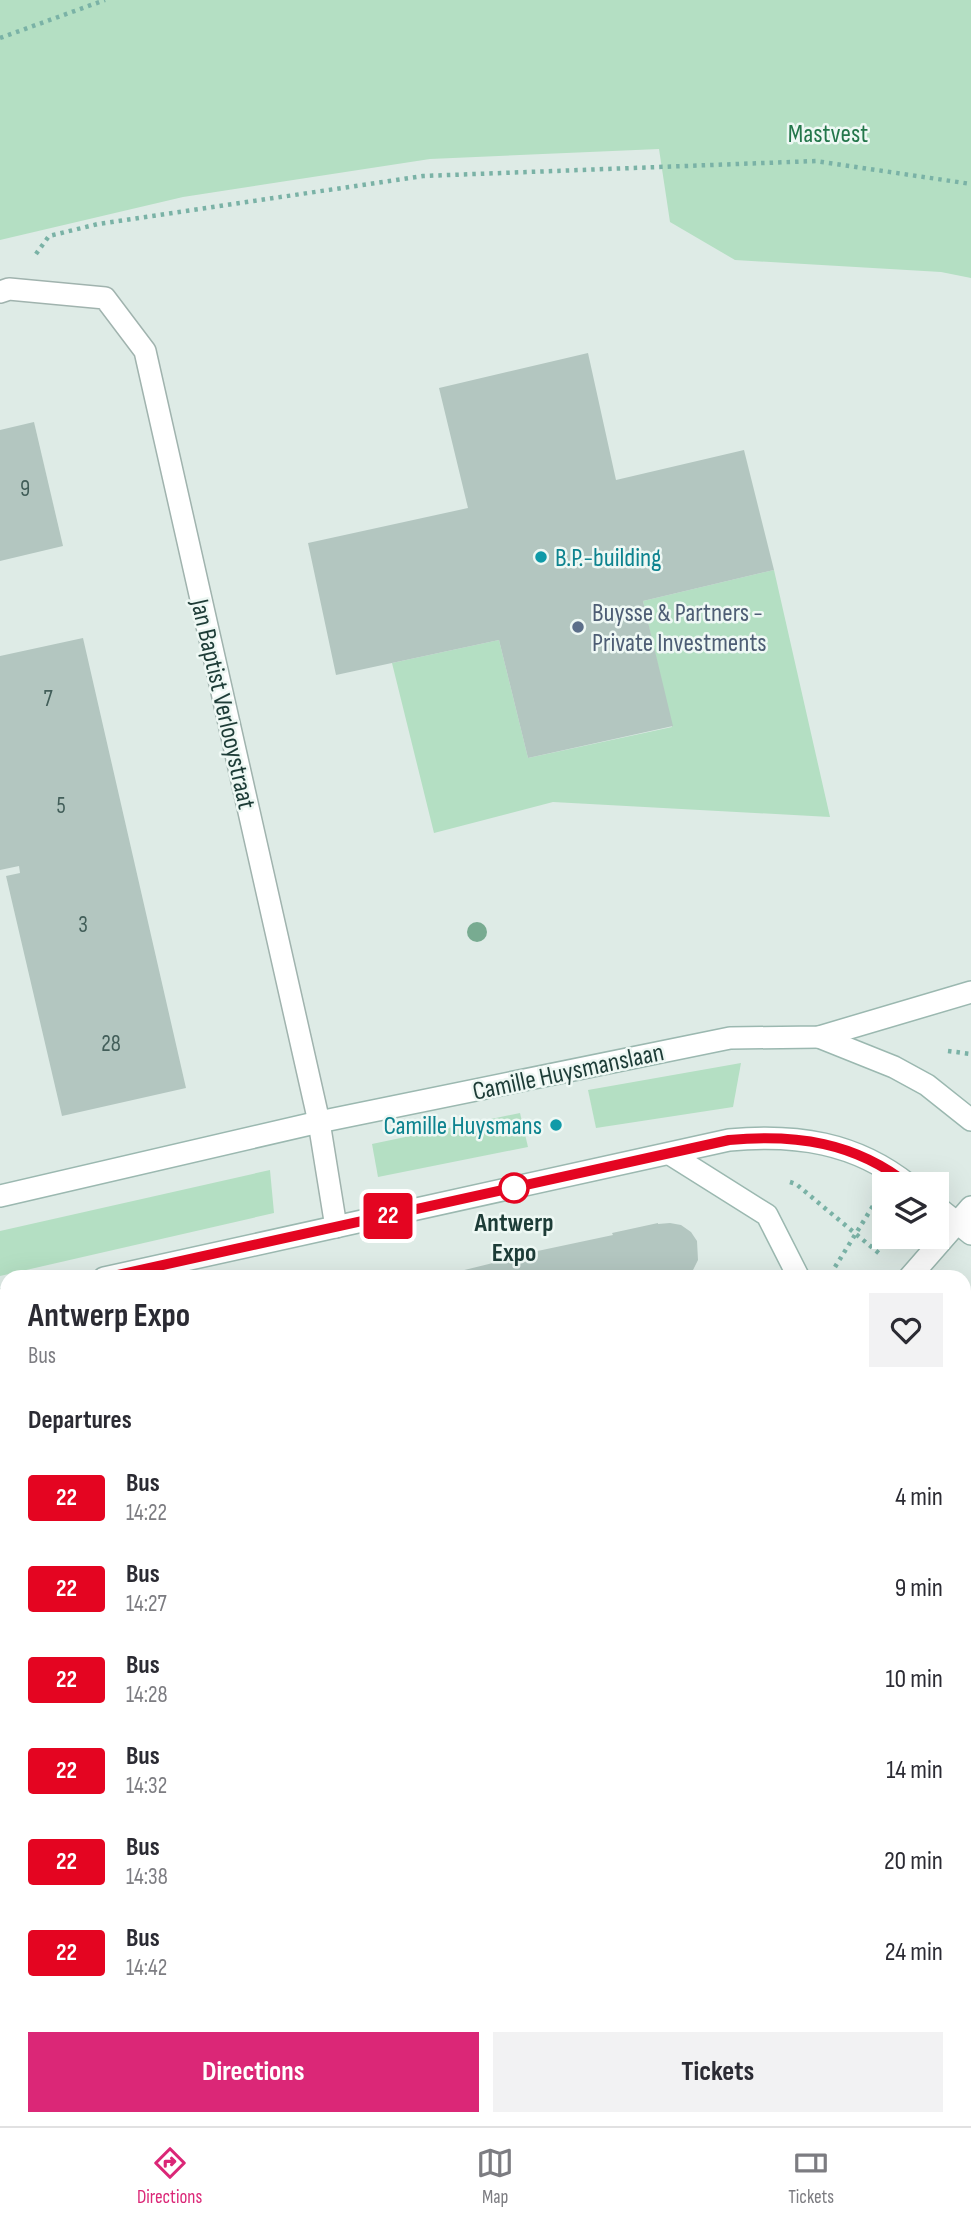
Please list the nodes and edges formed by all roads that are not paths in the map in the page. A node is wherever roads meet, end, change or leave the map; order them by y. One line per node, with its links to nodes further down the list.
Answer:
1 (5, 290): 5 (street, Jan Baptist Verlooystraat)
2 (971, 992): 3 (street, Camille Huysmanslaan)
3 (819, 1037): 4 (street, Camille Huysmanslaan); 5 (street, Camille Huysmanslaan)
4 (971, 1120)
5 (319, 1122): 8 (street, Camille Huysmanslaan); 11 (street)
6 (670, 1154): 7 (street); 11 (street); 13 (street)
7 (891, 1172)
8 (0, 1196)
9 (949, 1213): 10 (street)
10 (967, 1222): 14 (street)
11 (336, 1227): 12 (street)
12 (140, 1270)
13 (795, 1270)
14 (917, 1270)

